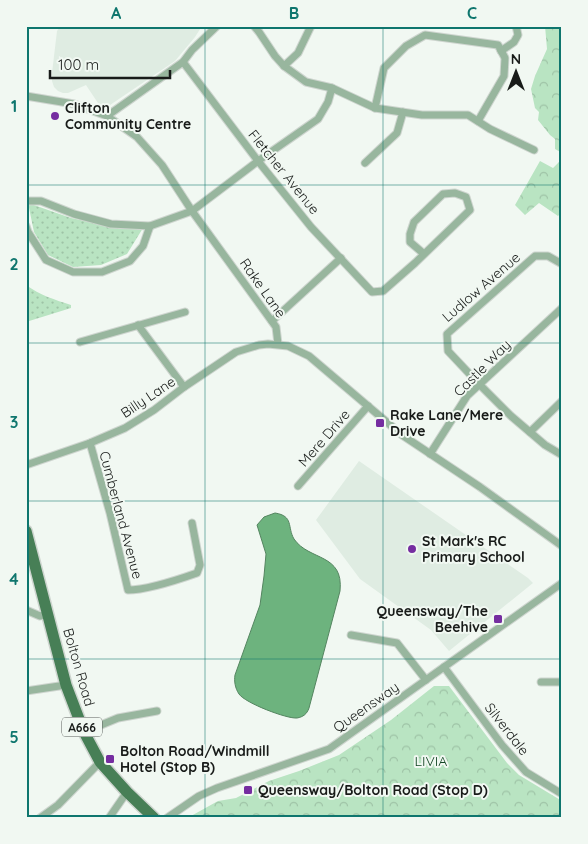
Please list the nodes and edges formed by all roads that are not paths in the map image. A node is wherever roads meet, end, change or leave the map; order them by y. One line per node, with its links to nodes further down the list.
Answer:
1 (217, 26): 8 (street)
2 (254, 26): 9 (street)
3 (311, 26): 9 (street)
4 (425, 26): 6 (street)
5 (516, 26): 7 (street)
6 (425, 35): 7 (street); 12 (street)
7 (501, 51): 15 (street)
8 (183, 62): 14 (street); 17 (street, Fletcher Avenue)
9 (284, 66): 10 (street)
10 (332, 88): 12 (street); 17 (street)
11 (26, 96): 14 (street, Rake Lane)
12 (375, 108): 13 (street)
13 (403, 112): 15 (street); 18 (street)
14 (106, 116): 20 (street, Rake Lane)
15 (478, 121): 16 (street)
16 (534, 150)
17 (258, 161): 20 (street); 24 (street, Fletcher Avenue)
18 (365, 163)
19 (26, 201): 22 (street)
20 (192, 212): 22 (street); 28 (street, Rake Lane)
21 (26, 226): 22 (street)
22 (150, 226)
23 (424, 254): 23 (street); 24 (street, Fletcher Avenue)
24 (341, 258): 28 (street)
25 (562, 264): 32 (street, Ludlow Avenue)
26 (562, 308): 32 (street, Castle Way)
27 (185, 312): 29 (street)
28 (272, 321): 31 (street, Rake Lane)
29 (138, 325): 30 (street); 33 (street)
30 (80, 342)
31 (278, 344): 33 (street, Billy Lane); 35 (street)
32 (480, 385): 36 (street); 38 (street, Castle Way)
33 (184, 387): 37 (street, Billy Lane)
34 (562, 400): 36 (street)
35 (368, 406): 38 (street); 41 (street, Mere Drive)
36 (530, 432): 39 (street)
37 (90, 443): 40 (street, Billy Lane); 42 (street, Cumberland Avenue)
38 (430, 454): 44 (street)
39 (562, 455)
40 (26, 464)
41 (298, 486)
42 (192, 523)
43 (26, 531): 45 (main road, Bolton Road / A666)
44 (562, 546)
45 (30, 560): 48 (main road, Bolton Road / A666)
46 (562, 584): 50 (street, Queensway)
47 (26, 610): 48 (street)
48 (48, 614): 54 (main road, Bolton Road / A666)
49 (351, 635): 51 (street)
50 (444, 667): 51 (street, Queensway); 60 (street, Silverdale)
51 (426, 680): 64 (street, Queensway)
52 (541, 682): 53 (street)
53 (562, 682)
54 (66, 685): 55 (street); 57 (main road, Bolton Road / A666)
55 (26, 691)
56 (156, 711): 57 (street)
57 (84, 732): 58 (main road, Bolton Road / A666)
58 (100, 762): 59 (main road, Bolton Road / A666); 61 (street)
59 (127, 792): 62 (street); 63 (main road, Bolton Road / A666)
60 (562, 794)
61 (40, 818)
62 (109, 818)
63 (154, 818)
64 (166, 818)

